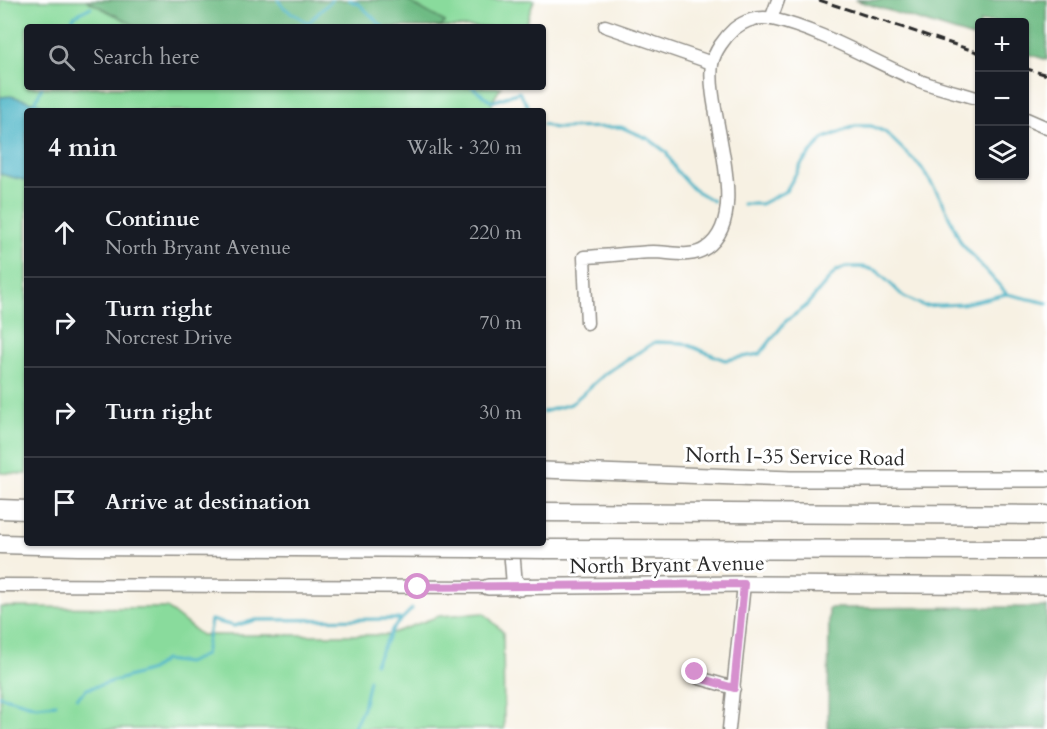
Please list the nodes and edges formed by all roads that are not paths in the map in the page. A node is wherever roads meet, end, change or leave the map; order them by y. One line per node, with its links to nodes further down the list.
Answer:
1 (778, 0): 2 (street)
2 (771, 19): 4 (street); 5 (street)
3 (605, 26): 4 (street)
4 (712, 63): 8 (street)
5 (975, 98)
6 (1029, 120): 7 (street)
7 (1047, 128)
8 (587, 323)
9 (546, 470): 10 (main road, North I-35 Service Road)
10 (1047, 480)
11 (0, 509): 12 (highway)
12 (24, 510)
13 (546, 512): 14 (highway)
14 (1047, 515)
15 (4, 545): 16 (highway, bridge)
16 (24, 545)
17 (160, 546): 19 (highway, bridge)
18 (511, 546): 20 (main road)
19 (1047, 550)
20 (511, 560): 24 (main road); 25 (main road)
21 (744, 584): 23 (main road, North Bryant Avenue); 25 (main road, North Bryant Avenue); 27 (street)
22 (0, 585): 24 (street, North Bryant Avenue)
23 (1047, 586)
24 (488, 587): 25 (main road, North Bryant Avenue)
25 (520, 588)
26 (695, 672): 27 (street)
27 (734, 688): 28 (street)
28 (729, 729)

